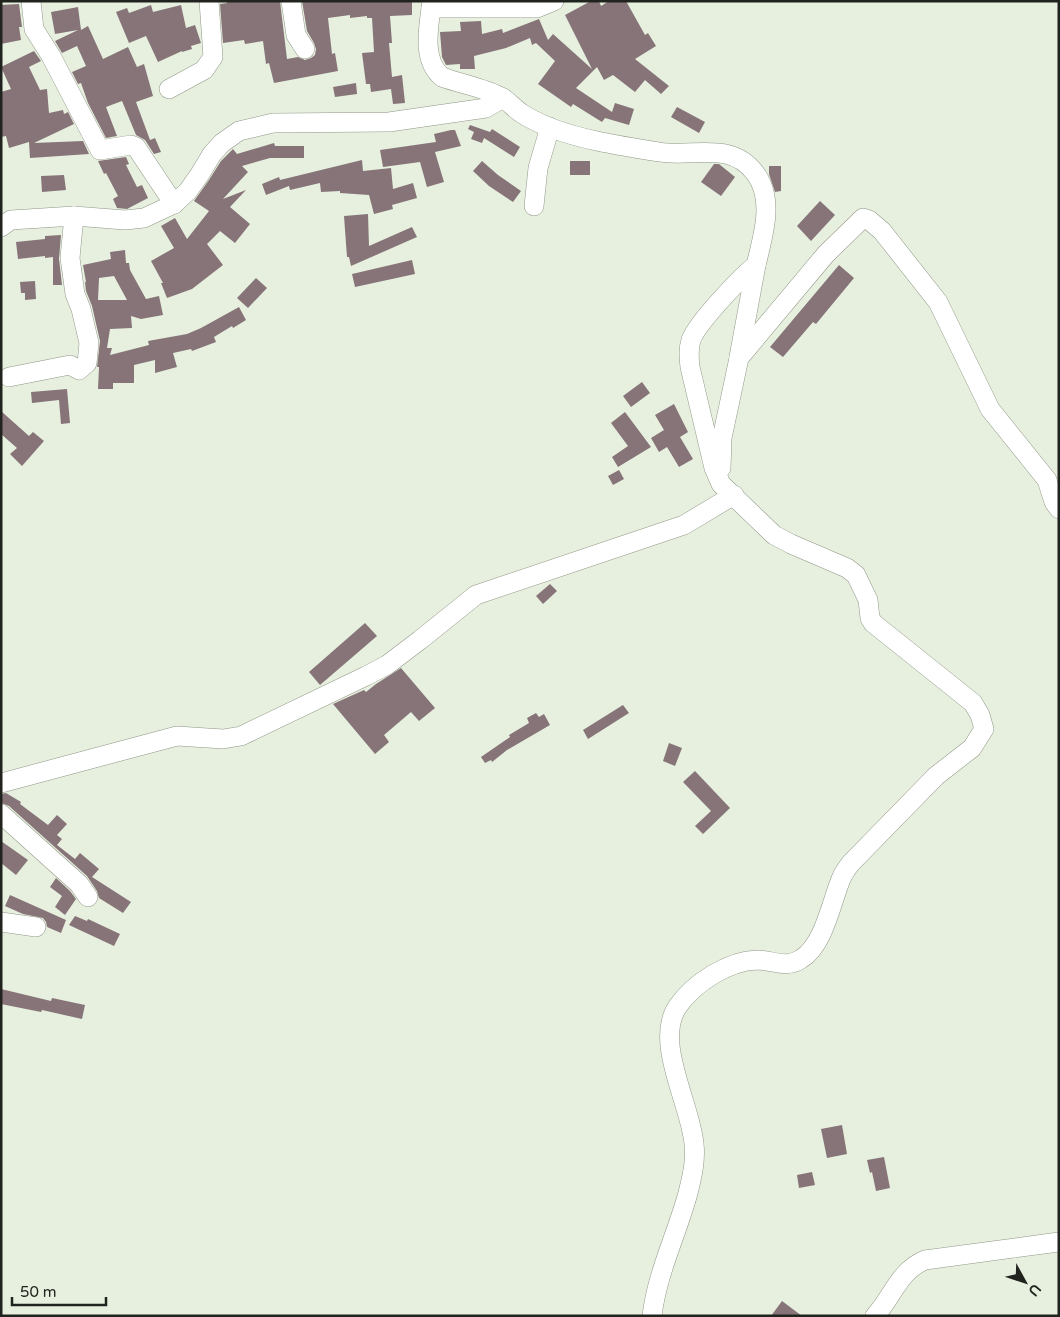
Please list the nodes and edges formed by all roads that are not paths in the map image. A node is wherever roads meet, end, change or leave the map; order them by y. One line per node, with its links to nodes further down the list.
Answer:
1 (31, 1): 10 (street)
2 (209, 1): 7 (street)
3 (290, 1): 6 (street)
4 (554, 1): 5 (street)
5 (431, 5): 8 (street)
6 (305, 49)
7 (169, 89)
8 (502, 98): 9 (street); 10 (street)
9 (550, 127): 11 (street); 14 (street)
10 (174, 204): 12 (street)
11 (534, 206)
12 (74, 216): 13 (street); 16 (street)
13 (1, 227)
14 (756, 265): 15 (street); 17 (street)
15 (739, 358): 17 (street); 18 (street)
16 (9, 377)
17 (727, 490): 19 (street); 25 (street)
18 (1059, 509)
19 (1, 783)
20 (1, 814): 21 (street)
21 (88, 897)
22 (1, 922): 23 (street)
23 (36, 928)
24 (1059, 1242): 26 (street)
25 (652, 1316)
26 (875, 1316)

